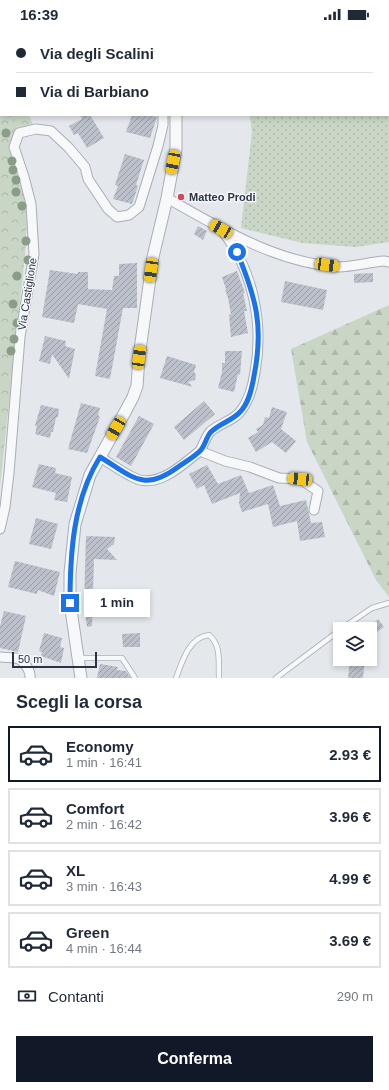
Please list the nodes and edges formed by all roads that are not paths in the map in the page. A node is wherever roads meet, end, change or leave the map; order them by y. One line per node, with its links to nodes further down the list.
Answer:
1 (163, 116): 9 (street, Via Castiglione)
2 (176, 116): 3 (street)
3 (167, 198): 4 (street); 7 (street)
4 (221, 229): 5 (street); 6 (street)
5 (389, 262)
6 (200, 451): 7 (street); 8 (street)
7 (100, 457): 14 (street)
8 (314, 510)
9 (0, 529)
10 (389, 603): 11 (lane)
11 (352, 622)
12 (333, 636): 20 (lane)
13 (0, 657): 15 (street)
14 (78, 658): 16 (street); 17 (lane)
15 (30, 678)
16 (80, 678)
17 (135, 678)
18 (176, 678): 19 (lane)
19 (219, 678)
20 (276, 678)

